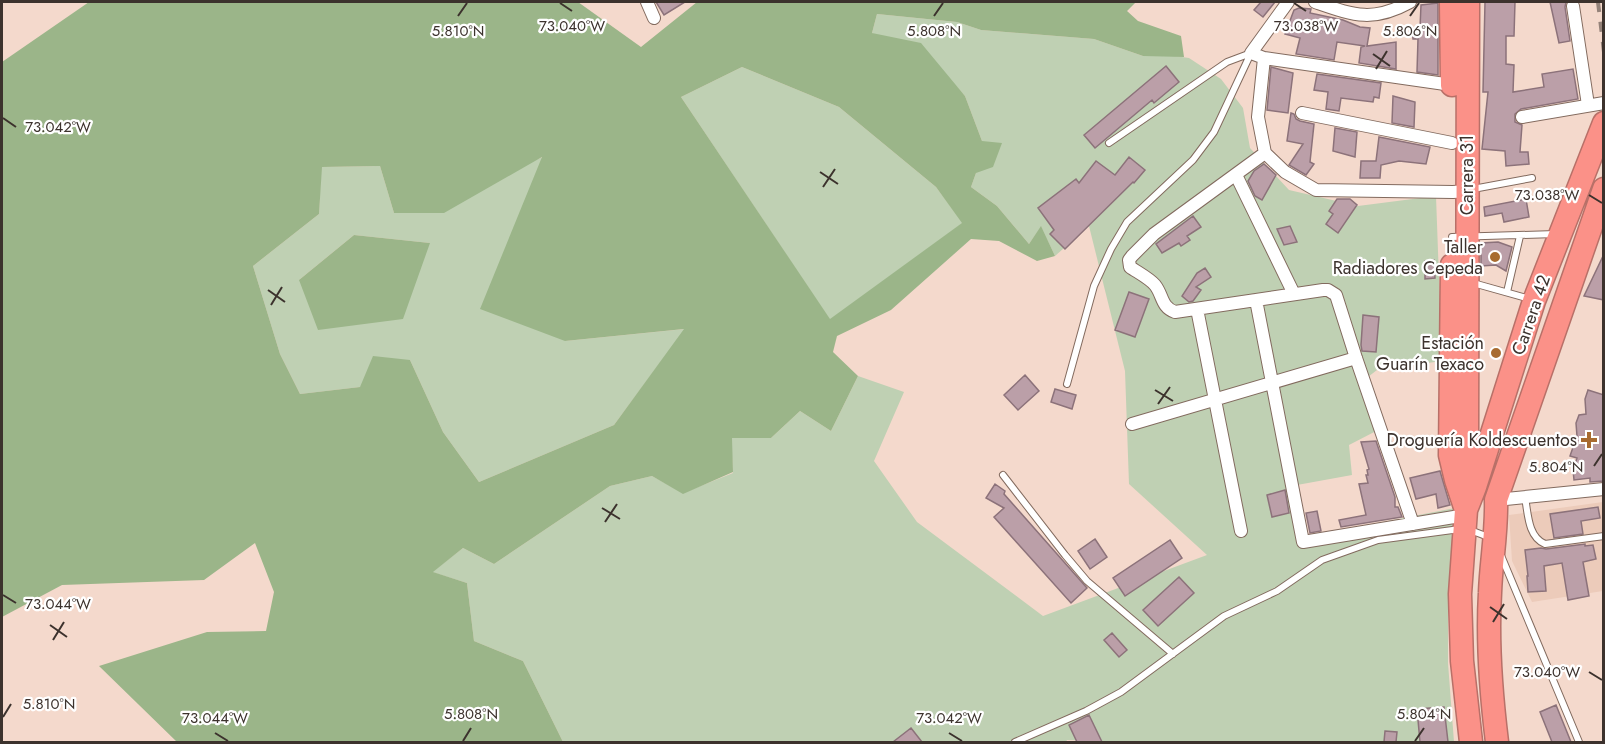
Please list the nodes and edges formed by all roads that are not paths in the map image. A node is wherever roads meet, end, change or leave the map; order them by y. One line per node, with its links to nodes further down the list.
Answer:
1 (647, 2): 8 (street)
2 (1288, 2): 9 (street)
3 (1315, 2): 4 (street)
4 (1410, 2)
5 (1451, 2): 11 (highway, Carrera 31)
6 (1468, 2): 23 (highway, Carrera 31)
7 (1573, 6): 13 (street)
8 (654, 18)
9 (1251, 53): 10 (street); 17 (lane); 35 (lane)
10 (1264, 58): 11 (street); 19 (street)
11 (1452, 85): 18 (highway, Carrera 31)
12 (1604, 103): 13 (street)
13 (1588, 105): 15 (street)
14 (1302, 113): 18 (street)
15 (1522, 117)
16 (1604, 123): 25 (highway, Carrera 42)
17 (1109, 143)
18 (1452, 143): 23 (highway, Carrera 31)
19 (1264, 153): 20 (street); 23 (street)
20 (1236, 175): 29 (street); 32 (street)
21 (1532, 178): 23 (lane)
22 (1604, 189): 25 (highway, Carrera 42)
23 (1460, 191): 24 (highway, Carrera 31)
24 (1459, 227): 26 (lane); 27 (highway, Carrera 31); 42 (highway, Carrera 31)
25 (1574, 234): 26 (lane); 31 (highway, Carrera 42); 43 (highway, Carrera 42)
26 (1520, 236): 28 (lane)
27 (1467, 281): 28 (lane); 39 (highway, Carrera 31)
28 (1507, 292): 31 (lane)
29 (1294, 294): 30 (street); 33 (street)
30 (1256, 300): 32 (street); 34 (street)
31 (1534, 301): 39 (highway, Carrera 42)
32 (1197, 309): 36 (street)
33 (1356, 358): 34 (street); 44 (street)
34 (1272, 383): 36 (street); 44 (street)
35 (1067, 384)
36 (1215, 400): 37 (street); 45 (street)
37 (1132, 424)
38 (1003, 475): 47 (lane)
39 (1475, 487): 42 (highway, Carrera 42); 43 (highway, Carrera 31)
40 (1604, 489): 41 (street)
41 (1525, 497): 43 (street); 46 (lane)
42 (1465, 518): 43 (lane); 44 (street); 47 (lane); 49 (highway)
43 (1496, 520): 50 (highway, Carrera 42); 51 (lane)
44 (1413, 524)
45 (1241, 531)
46 (1604, 536)
47 (1173, 654): 48 (lane)
48 (1015, 742)
49 (1471, 742)
50 (1497, 742)
51 (1579, 742)

